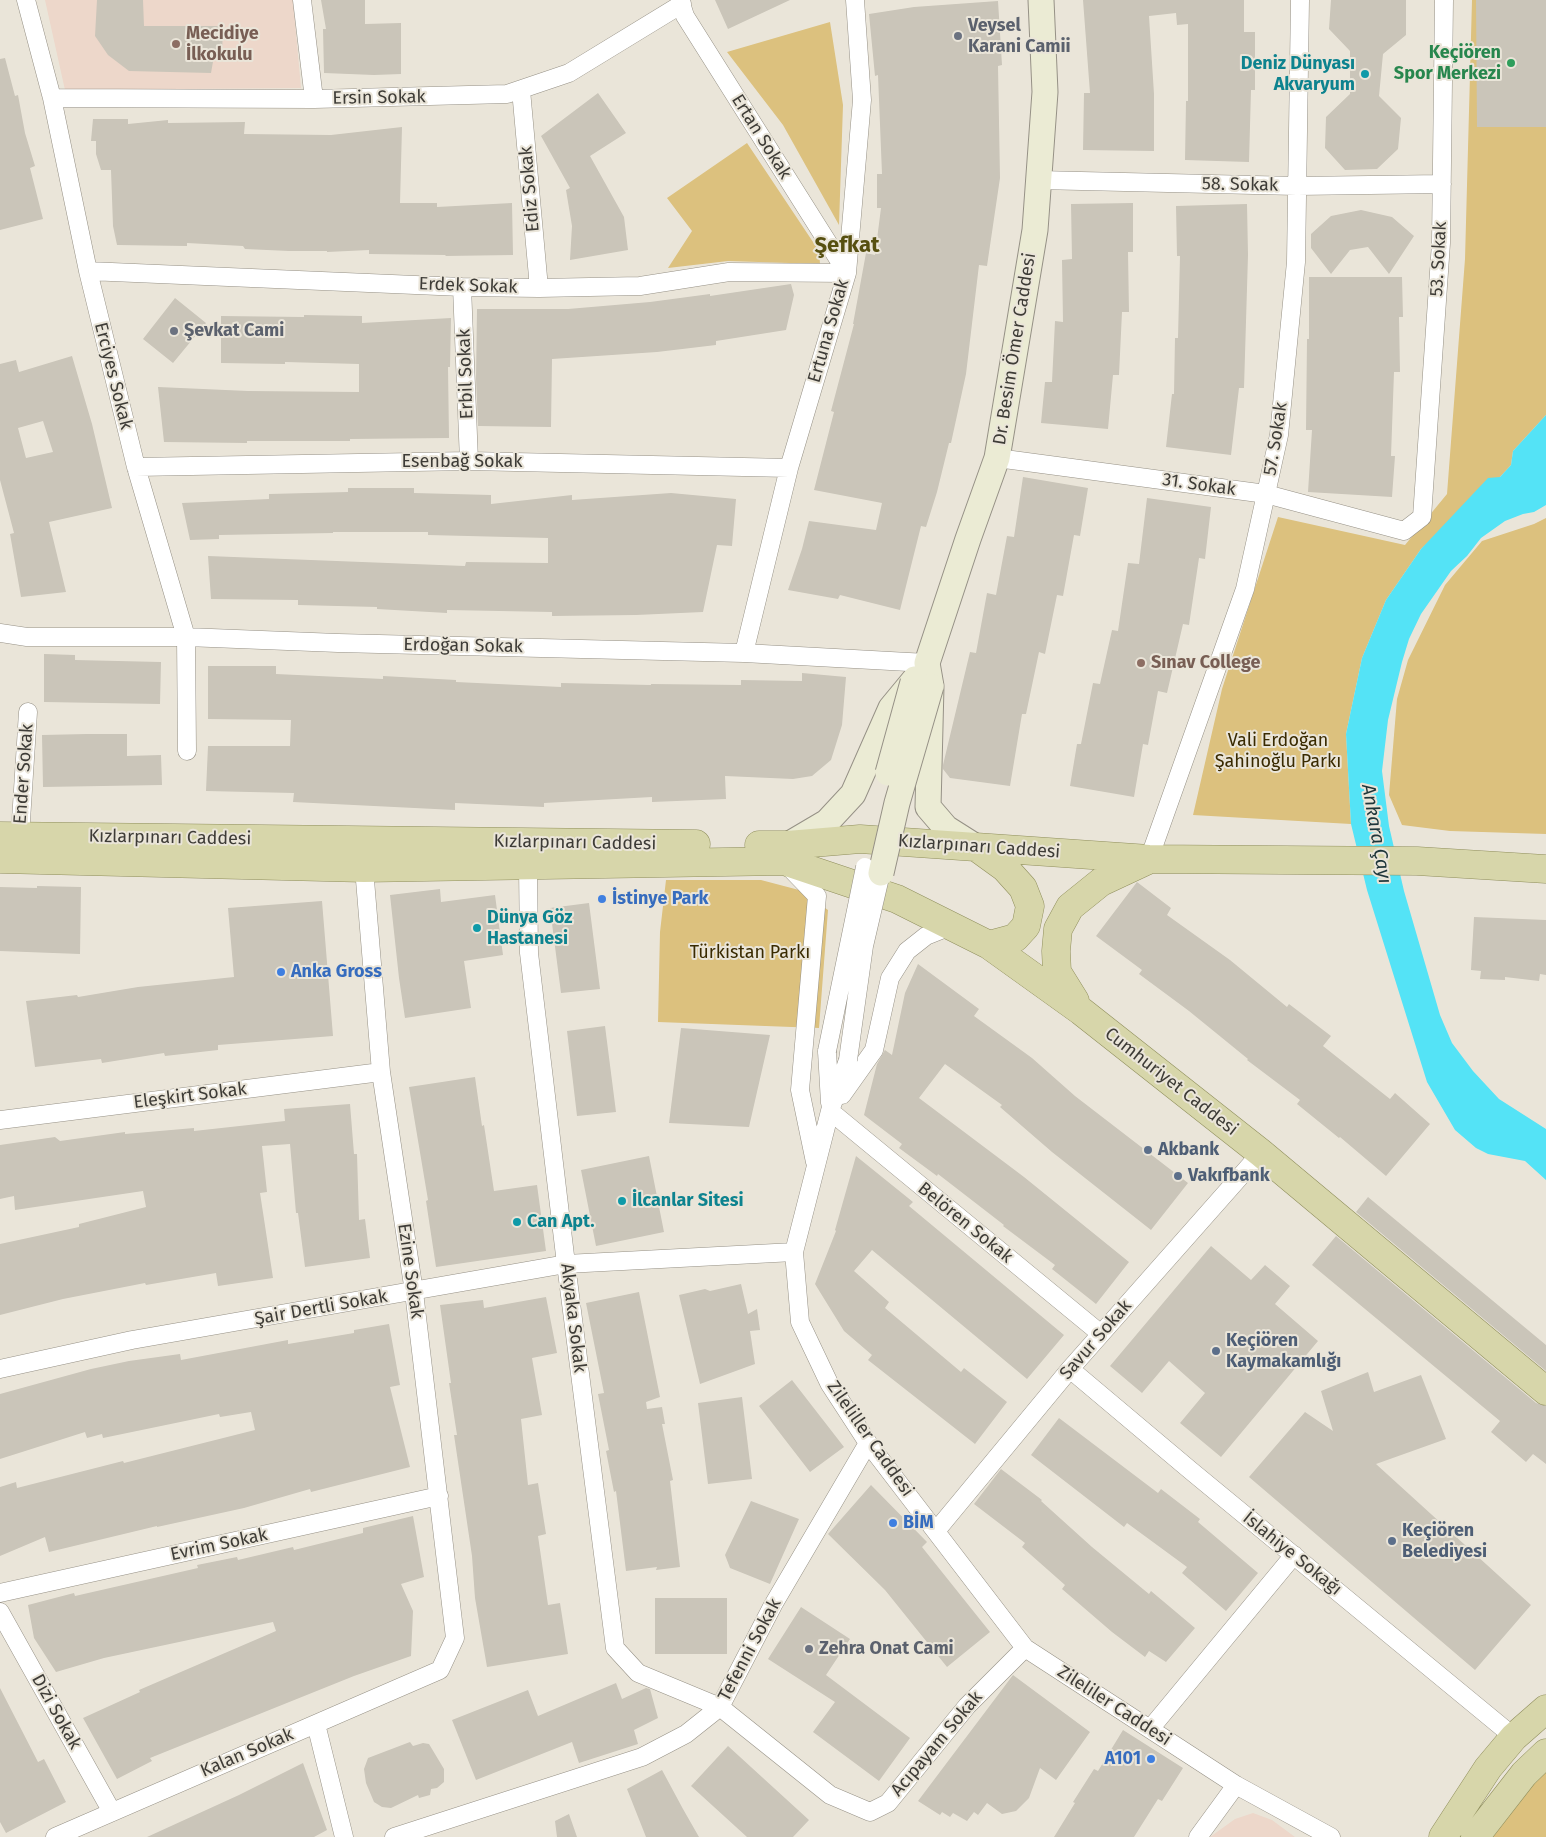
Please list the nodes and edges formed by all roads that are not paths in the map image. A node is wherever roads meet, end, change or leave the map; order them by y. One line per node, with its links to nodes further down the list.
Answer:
1 (26, 0): 9 (street, Erciyes Sokak)
2 (302, 0): 10 (street)
3 (855, 0): 15 (street, Ertuna Sokak)
4 (1042, 0): 11 (main road, Dr. Besim Ömer Caddesi)
5 (1300, 0): 13 (street, 57. Sokak)
6 (1444, 0): 12 (street, 53. Sokak)
7 (681, 2): 8 (street, Ersin Sokak); 15 (street, Ertan Sokak)
8 (520, 90): 10 (street, Ersin Sokak); 17 (street, Ediz Sokak)
9 (52, 98): 10 (street, Ersin Sokak); 14 (street, Erciyes Sokak)
10 (314, 99)
11 (1038, 180): 13 (street, 58. Sokak); 18 (main road, Dr. Besim Ömer Caddesi)
12 (1442, 184): 13 (street, 58. Sokak); 23 (street, 53. Sokak)
13 (1298, 186): 22 (street, 57. Sokak)
14 (88, 271): 16 (street, Erdek Sokak); 20 (street, Erciyes Sokak)
15 (847, 273): 17 (street, Erdek Sokak); 21 (street, Ertuna Sokak)
16 (462, 287): 17 (street, Erdek Sokak); 19 (street, Erbil Sokak)
17 (539, 288)
18 (997, 458): 22 (street, 31. Sokak); 27 (main road, Dr. Besim Ömer Caddesi)
19 (469, 461): 20 (street, Esenbağ Sokak); 21 (street, Esenbağ Sokak)
20 (136, 467): 25 (street, Erciyes Sokak)
21 (789, 468): 26 (street, Ertuna Sokak)
22 (1266, 494): 23 (street, 31. Sokak); 34 (street, 57. Sokak)
23 (1422, 517)
24 (0, 633): 25 (street, Erdoğan Sokak)
25 (186, 637): 26 (street, Erdoğan Sokak); 29 (street, Erciyes Sokak)
26 (744, 653): 27 (street, Erdoğan Sokak)
27 (924, 677): 31 (main road); 32 (main road, Dr. Besim Ömer Caddesi); 38 (main road, bridge)
28 (28, 712): 30 (street, Ender Sokak)
29 (187, 751)
30 (10, 836): 32 (main road, Kızlarpınarı Caddesi)
31 (976, 847): 32 (main road, Kızlarpınarı Caddesi); 34 (main road, Kızlarpınarı Caddesi); 40 (main road)
32 (786, 853): 35 (main road, Kızlarpınarı Caddesi); 39 (main road, Kızlarpınarı Caddesi); 46 (street)
33 (0, 859): 36 (main road, Kızlarpınarı Caddesi)
34 (1149, 859): 37 (main road, Kızlarpınarı Caddesi); 41 (main road)
35 (528, 865): 36 (main road, Kızlarpınarı Caddesi); 48 (street, Akyaka Sokak)
36 (364, 868): 42 (street, Ezine Sokak)
37 (1546, 869)
38 (873, 870): 43 (street, bridge); 43 (street, bridge)
39 (951, 926): 40 (main road, Kızlarpınarı Caddesi); 43 (street)
40 (989, 944): 41 (main road, Cumhuriyet Caddesi)
41 (1081, 1010): 45 (main road, Cumhuriyet Caddesi)
42 (380, 1072): 44 (street, Eleşkirt Sokak); 49 (street, Ezine Sokak)
43 (830, 1111): 46 (street, Zileliller Caddesi); 50 (street, Belören Sokak)
44 (0, 1120)
45 (1261, 1153): 50 (street, Savur Sokak); 53 (main road, Cumhuriyet Caddesi)
46 (816, 1167): 47 (street, Zileliller Caddesi)
47 (794, 1252): 48 (street, Şair Dertli Sokak); 54 (street, Zileliller Caddesi)
48 (566, 1264): 49 (street, Şair Dertli Sokak); 62 (street, Akyaka Sokak)
49 (414, 1292): 52 (street, Şair Dertli Sokak); 55 (street, Ezine Sokak)
50 (1101, 1334): 51 (street, Savur Sokak)
51 (1070, 1368): 56 (street, Savur Sokak); 57 (street, İslahiye Sokağı)
52 (0, 1369)
53 (1546, 1391)
54 (868, 1444): 56 (street, Zileliller Caddesi); 62 (street, Tefenni Sokak)
55 (438, 1496): 58 (street, Evrim Sokak); 61 (street, Ezine Sokak)
56 (936, 1531): 60 (street, Zileliler Caddesi)
57 (1294, 1556): 65 (street); 66 (street, İslahiye Sokağı)
58 (0, 1593)
59 (0, 1612): 69 (street, Dizi Sokak)
60 (1026, 1648): 62 (street, Acıpayam Sokak); 65 (street, Zileliler Caddesi)
61 (440, 1670): 64 (street, Kalan Sokak)
62 (720, 1707): 72 (street, Tefenni Sokak)
63 (1546, 1709): 66 (main road)
64 (316, 1724): 69 (street, Kalan Sokak); 71 (street)
65 (1150, 1729): 68 (street, Zileliler Caddesi)
66 (1514, 1737): 75 (main road)
67 (1546, 1753): 76 (main road)
68 (1236, 1785): 73 (street); 74 (street, Zileliler Caddesi)
69 (112, 1812): 70 (street, Kalan Sokak)
70 (55, 1837)
71 (344, 1837)
72 (394, 1837)
73 (1198, 1837)
74 (1331, 1837)
75 (1443, 1837)
76 (1475, 1837)

